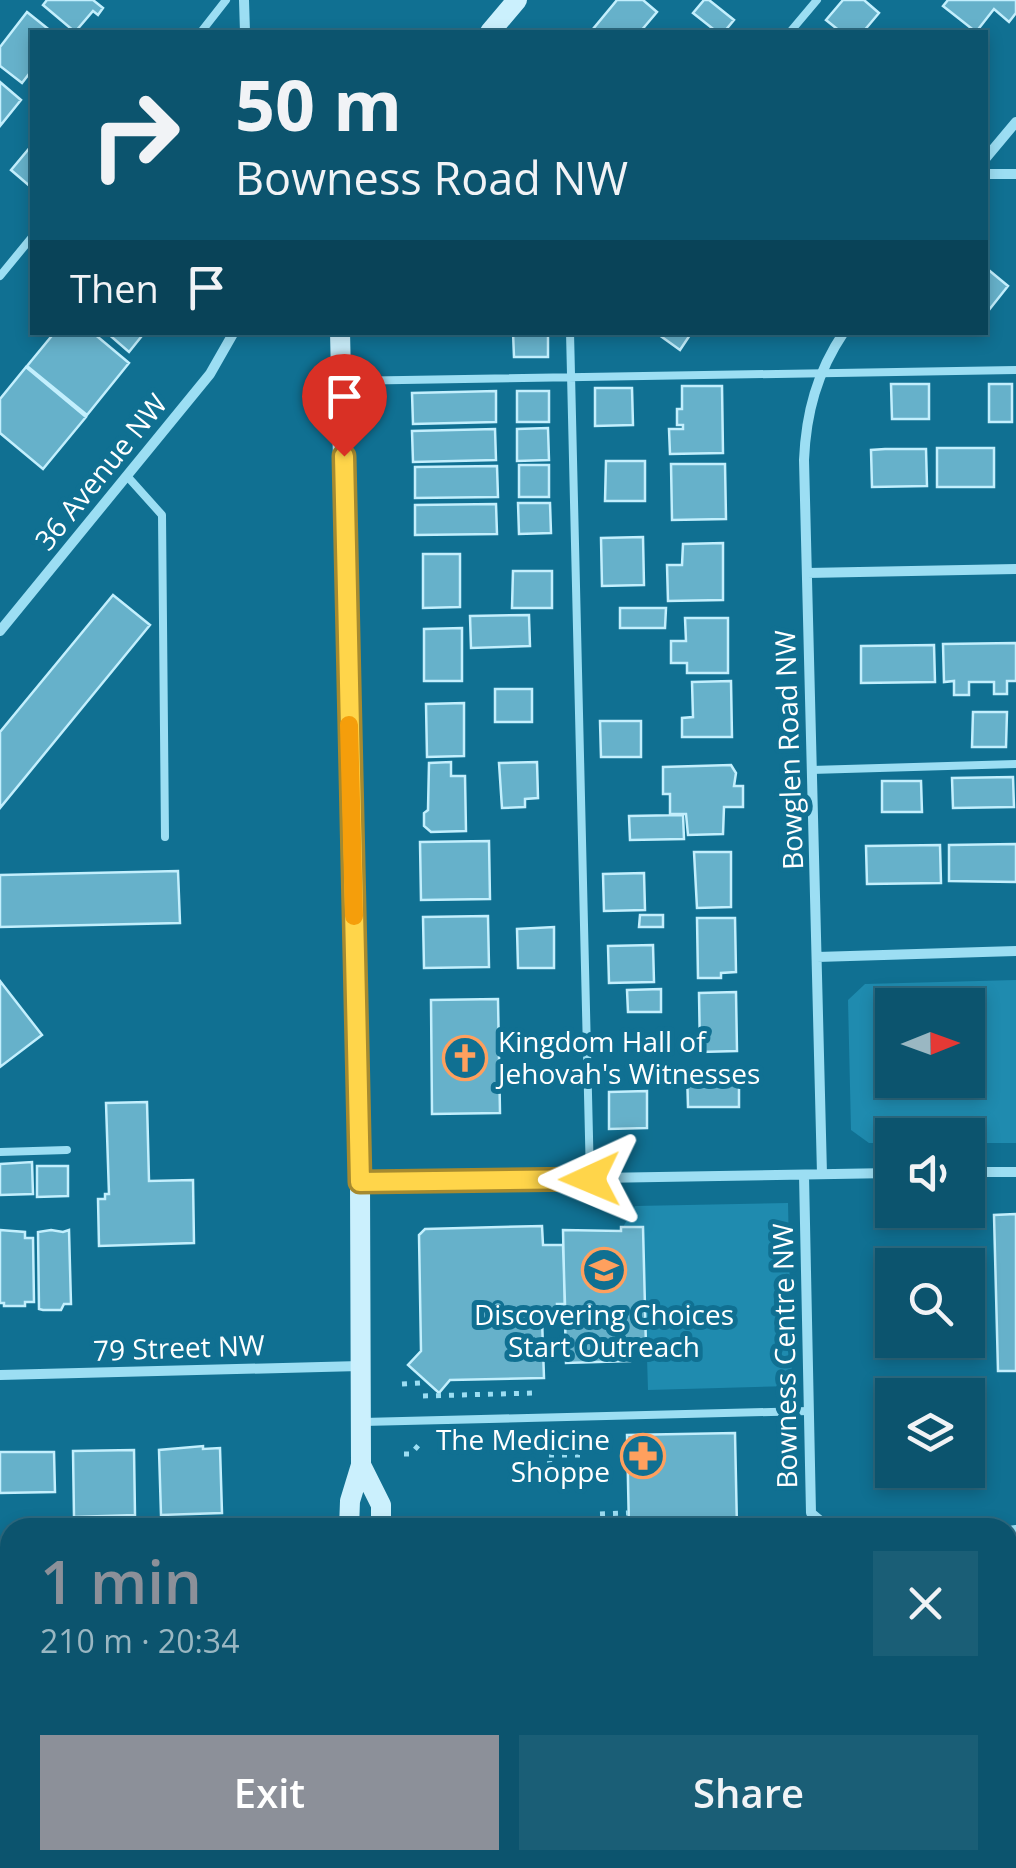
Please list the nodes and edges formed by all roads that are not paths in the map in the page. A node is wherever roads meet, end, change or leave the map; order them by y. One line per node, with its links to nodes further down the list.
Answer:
1 (226, 0): 5 (lane)
2 (244, 0): 6 (street)
3 (517, 0): 7 (street)
4 (817, 0): 8 (lane)
5 (202, 30)
6 (245, 30)
7 (492, 30)
8 (792, 30)
9 (1016, 122): 10 (street)
10 (988, 155)
11 (988, 174): 12 (street)
12 (1016, 174)
13 (30, 239): 14 (lane)
14 (0, 276)
15 (233, 335): 23 (street, 36 Avenue NW)
16 (340, 335): 22 (street)
17 (570, 335): 21 (lane)
18 (842, 335): 20 (street, Bowglen Road NW)
19 (1016, 370): 20 (lane)
20 (822, 371): 21 (lane); 25 (street, Bowglen Road NW)
21 (570, 376): 22 (lane); 39 (lane)
22 (342, 380): 40 (street)
23 (127, 476): 26 (street, 36 Avenue NW); 29 (lane)
24 (1016, 569): 25 (street)
25 (807, 573): 28 (street, Bowglen Road NW)
26 (0, 631)
27 (1016, 764): 28 (lane)
28 (811, 770): 31 (street, Bowglen Road NW)
29 (166, 837)
30 (1016, 952): 31 (street)
31 (817, 957): 37 (street, Bowglen Road NW)
32 (68, 1150): 33 (lane)
33 (0, 1152)
34 (985, 1172): 35 (street)
35 (1016, 1172)
36 (875, 1173): 37 (street)
37 (822, 1174): 38 (street)
38 (804, 1175): 39 (street); 43 (street, Bowness Centre NW)
39 (590, 1179): 40 (street)
40 (360, 1182): 41 (street)
41 (360, 1366): 42 (street, 79 Street NW); 44 (street)
42 (0, 1375)
43 (809, 1411): 44 (lane); 46 (street, Bowness Centre NW)
44 (362, 1422): 45 (street)
45 (361, 1464): 47 (street); 48 (street)
46 (811, 1513): 49 (lane); 50 (street, Bowness Centre NW)
47 (349, 1518)
48 (381, 1518)
49 (811, 1518)
50 (817, 1518)

